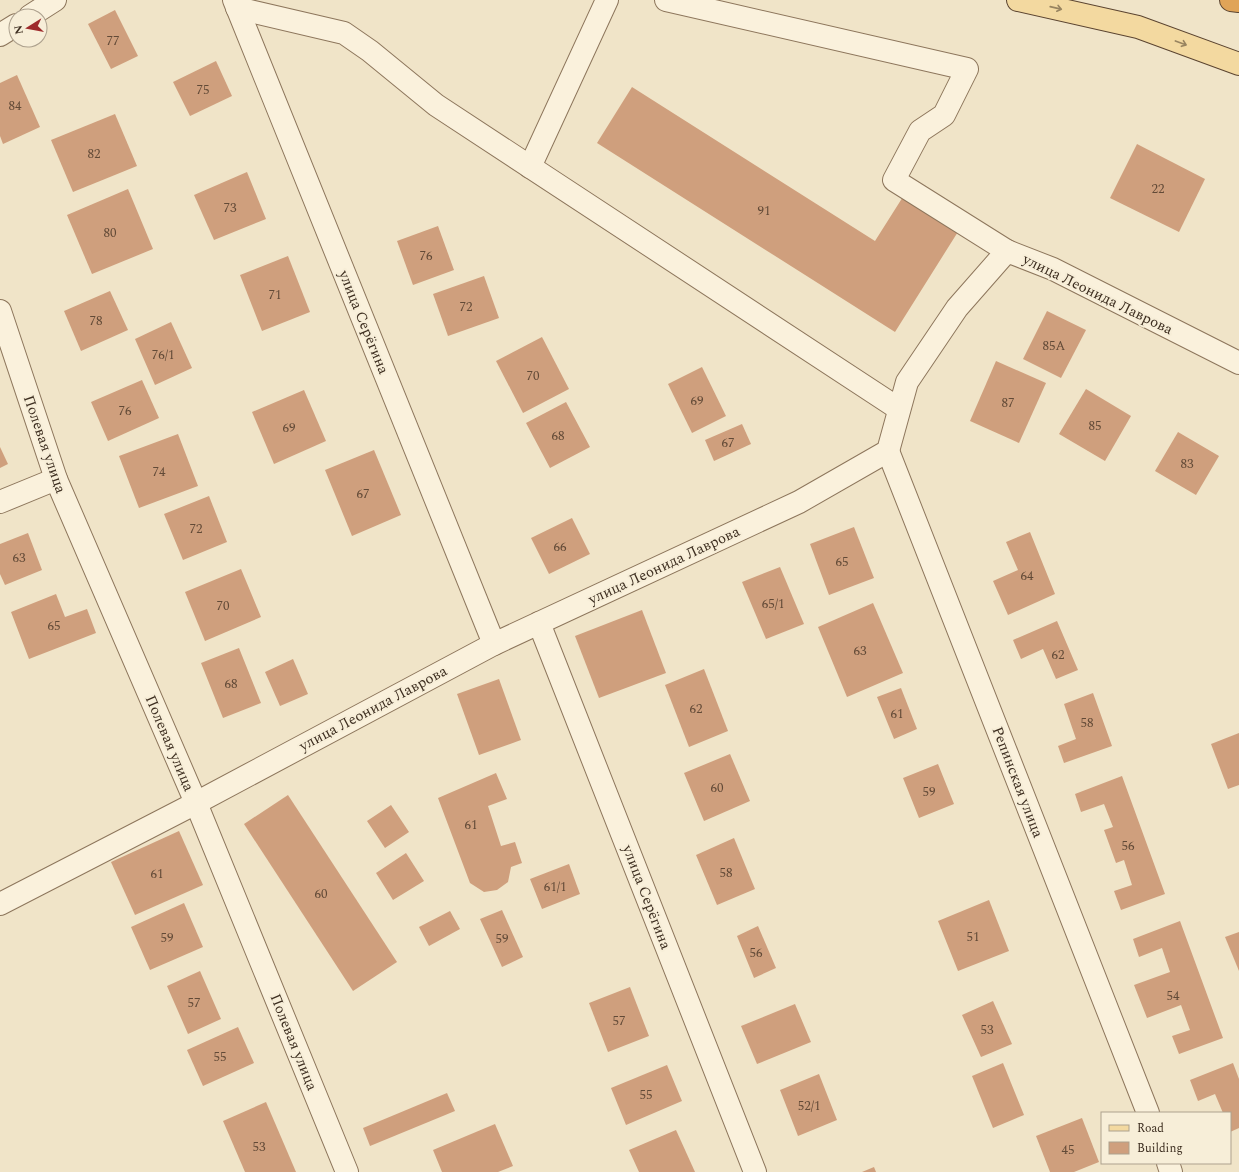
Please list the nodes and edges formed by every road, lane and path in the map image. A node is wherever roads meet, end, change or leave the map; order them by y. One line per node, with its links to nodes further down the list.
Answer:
1 (55, 0): 8 (street)
2 (607, 0): 10 (street)
3 (666, 0): 11 (street)
4 (1018, 0): 9 (main road, one-way to 9)
5 (1231, 0): 6 (highway)
6 (1239, 1)
7 (236, 4): 10 (street); 19 (street, улица Серёгина)
8 (42, 8)
9 (1239, 64)
10 (530, 167): 14 (street)
11 (1007, 251): 13 (street, улица Леонида Лаврова); 14 (street, улица Леонида Лаврова)
12 (0, 311): 16 (street, Полевая улица)
13 (1239, 363)
14 (899, 409): 15 (street, улица Леонида Лаврова)
15 (888, 450): 18 (street, улица Леонида Лаврова); 22 (street, Репинская улица)
16 (56, 479): 17 (street); 20 (street, Полевая улица)
17 (0, 502)
18 (539, 622): 19 (street, улица Леонида Лаврова); 24 (street, улица Серёгина)
19 (494, 644): 20 (street, улица Леонида Лаврова)
20 (196, 803): 21 (street, улица Леонида Лаврова); 23 (street, Полевая улица)
21 (0, 904)
22 (1148, 1112)
23 (347, 1172)
24 (755, 1172)

